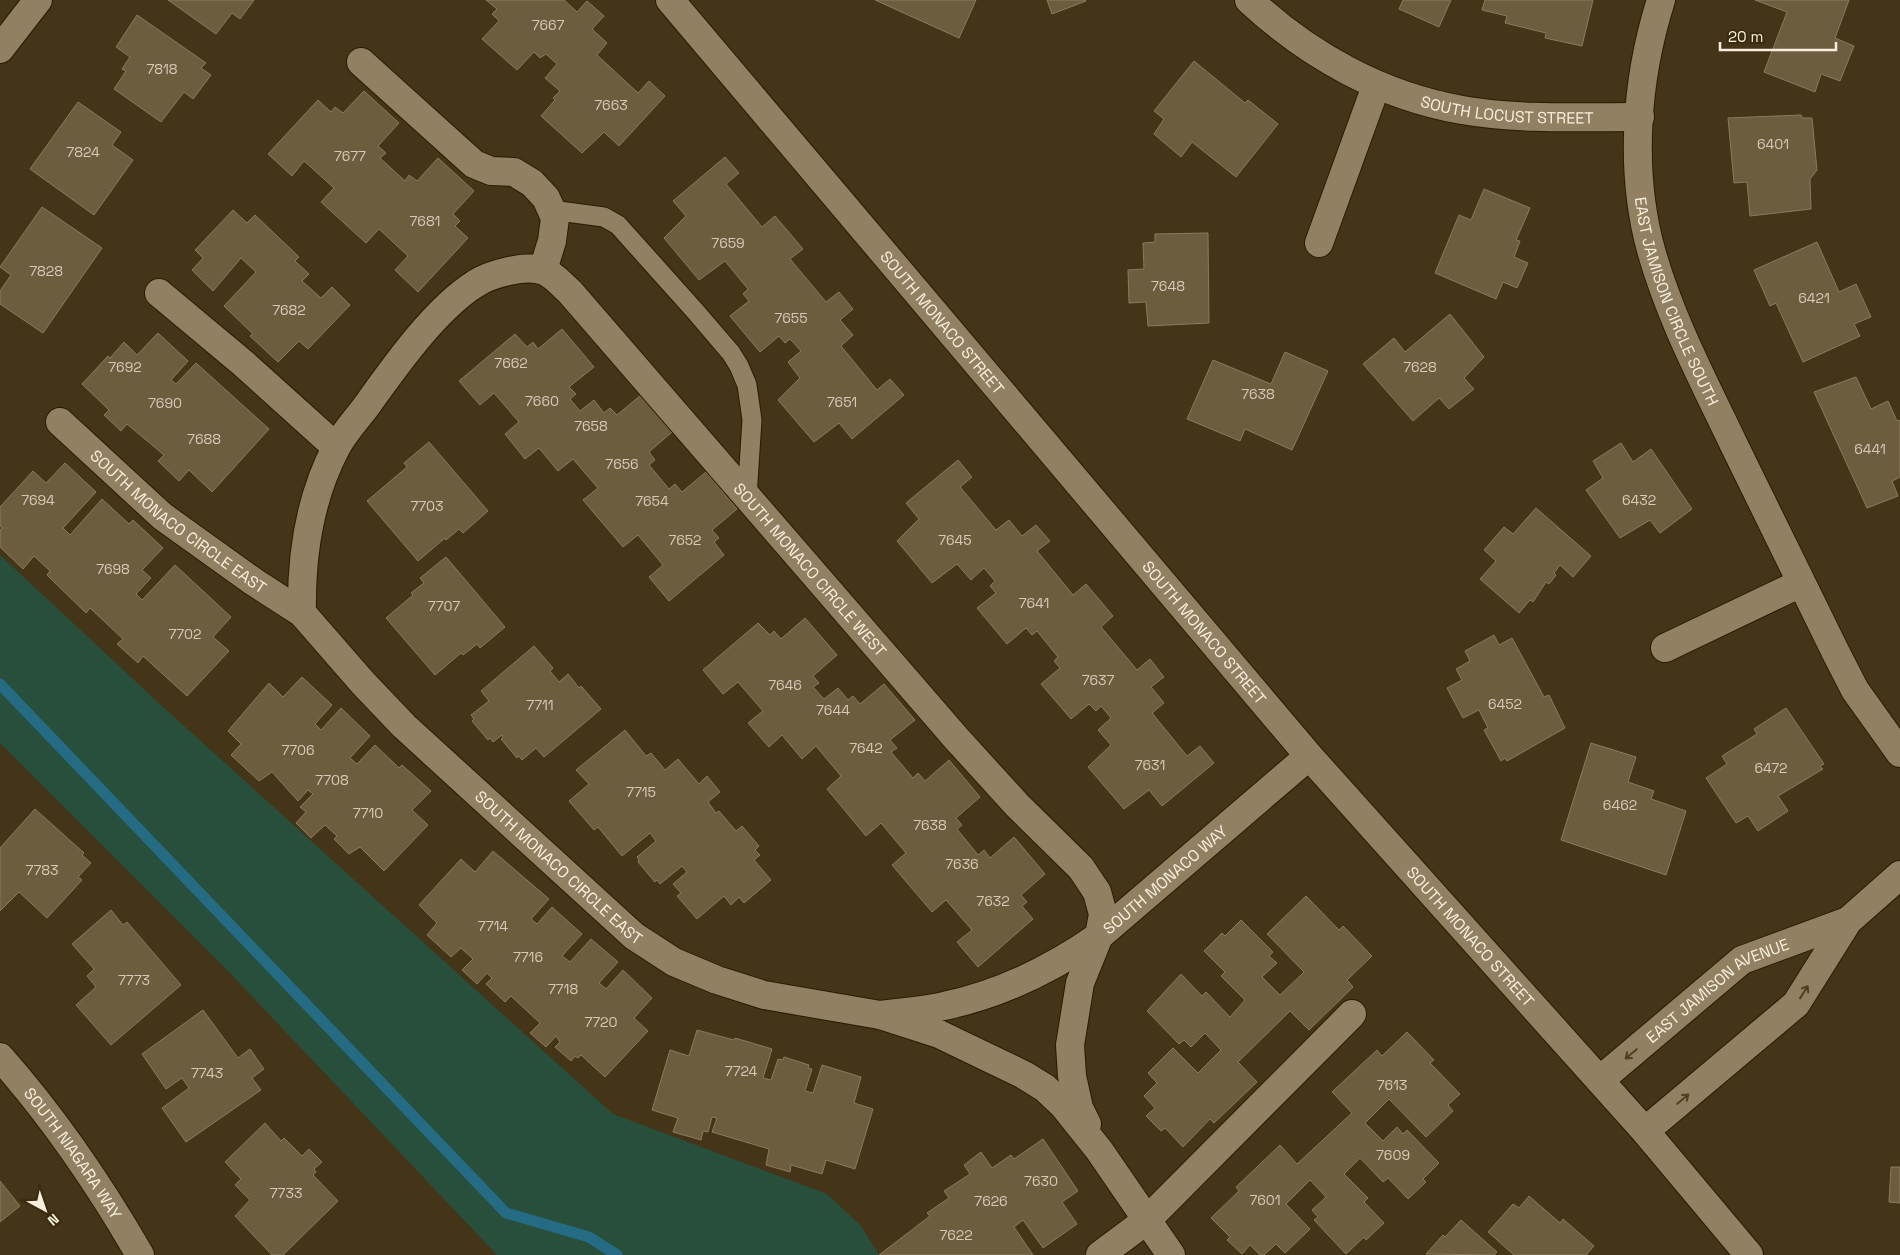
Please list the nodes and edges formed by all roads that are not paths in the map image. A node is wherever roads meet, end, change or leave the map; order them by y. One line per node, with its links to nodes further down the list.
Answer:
1 (38, 0): 5 (street)
2 (670, 0): 20 (street, SOUTH MONACO STREET)
3 (1250, 0): 7 (street, SOUTH LOCUST STREET)
4 (1661, 0): 8 (street, EAST JAMISON CIRCLE SOUTH)
5 (0, 49)
6 (361, 62): 9 (street)
7 (1376, 86): 8 (street, SOUTH LOCUST STREET); 10 (street)
8 (1640, 117): 16 (street, EAST JAMISON CIRCLE SOUTH)
9 (551, 210): 11 (street); 15 (lane)
10 (1319, 243)
11 (543, 270): 14 (street); 15 (street, SOUTH MONACO CIRCLE WEST)
12 (159, 293): 14 (street)
13 (60, 422): 17 (street, SOUTH MONACO CIRCLE EAST)
14 (336, 447): 17 (street)
15 (747, 496): 23 (street, SOUTH MONACO CIRCLE WEST)
16 (1801, 583): 18 (street); 19 (street, EAST JAMISON CIRCLE SOUTH)
17 (302, 613): 25 (street, SOUTH MONACO CIRCLE EAST)
18 (1665, 648)
19 (1900, 752)
20 (1310, 756): 23 (street, SOUTH MONACO WAY); 27 (street, SOUTH MONACO STREET)
21 (1900, 875): 22 (street, EAST JAMISON AVENUE)
22 (1848, 921): 27 (street, EAST JAMISON AVENUE, one-way to 27); 28 (street, EAST JAMISON AVENUE, one-way to 22)
23 (1100, 936): 25 (street); 29 (street, SOUTH MONACO WAY)
24 (1352, 1014): 30 (street)
25 (880, 1015): 29 (street, SOUTH MONACO WAY)
26 (0, 1057): 31 (street, SOUTH NIAGARA WAY)
27 (1600, 1080): 28 (street, SOUTH MONACO STREET)
28 (1645, 1131): 34 (street, SOUTH MONACO STREET)
29 (1099, 1150): 30 (street, SOUTH MONACO WAY)
30 (1147, 1220): 32 (street); 33 (street, SOUTH MONACO WAY)
31 (140, 1255)
32 (1100, 1255)
33 (1171, 1255)
34 (1749, 1255)

